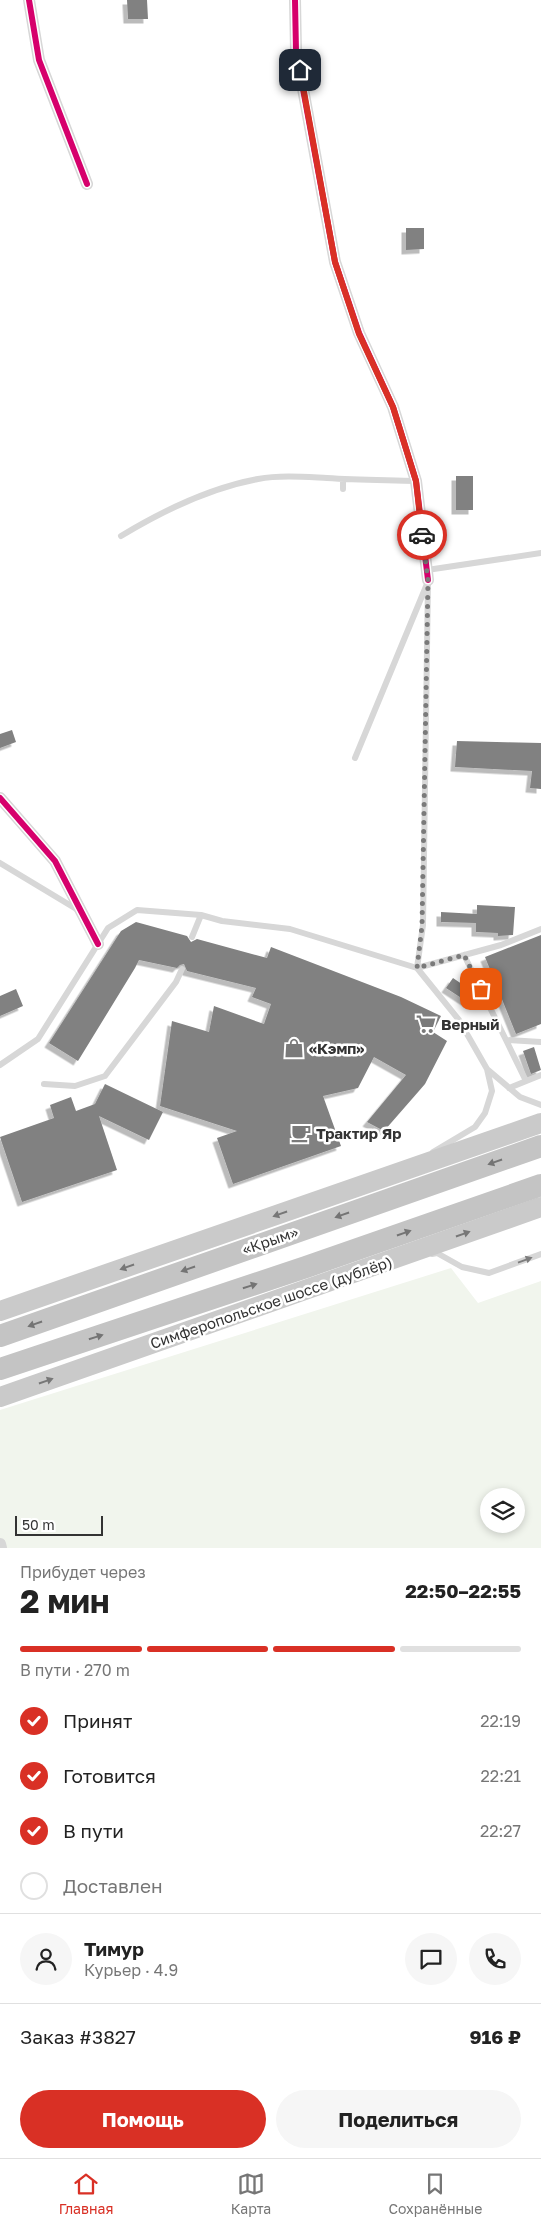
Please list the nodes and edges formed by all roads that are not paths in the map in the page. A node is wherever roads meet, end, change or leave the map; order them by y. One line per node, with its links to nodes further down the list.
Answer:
1 (29, 0): 3 (street)
2 (295, 0): 5 (street)
3 (87, 184)
4 (343, 479): 5 (lane); 6 (lane); 7 (lane)
5 (416, 481): 9 (street)
6 (343, 489)
7 (121, 536)
8 (541, 554): 9 (lane)
9 (427, 575): 10 (lane); 19 (lane)
10 (355, 758)
11 (0, 798): 13 (street)
12 (0, 863): 13 (lane)
13 (81, 912): 17 (street)
14 (201, 915): 16 (lane); 17 (lane); 19 (lane)
15 (541, 929): 18 (lane)
16 (192, 937)
17 (98, 944): 23 (lane)
18 (464, 955): 19 (lane); 21 (lane)
19 (417, 968): 24 (lane)
20 (182, 969): 27 (lane)
21 (506, 1040): 22 (lane); 26 (lane)
22 (541, 1042)
23 (0, 1065)
24 (487, 1069): 28 (lane); 32 (lane)
25 (541, 1075): 26 (lane)
26 (526, 1081): 28 (lane)
27 (44, 1084)
28 (509, 1088): 29 (lane)
29 (541, 1105)
30 (541, 1123): 32 (main road)
31 (541, 1146): 38 (highway, «Крым», one-way to 38)
32 (394, 1175): 37 (main road, one-way to 37)
33 (541, 1185): 39 (highway, one-way to 33)
34 (541, 1206): 36 (main road, Симферопольское шоссе (дублёр), one-way to 34)
35 (541, 1254): 36 (lane, one-way to 35)
36 (362, 1270): 40 (main road, Симферопольское шоссе (дублёр), one-way to 36)
37 (0, 1311)
38 (0, 1336)
39 (0, 1369)
40 (0, 1397)
41 (0, 1544): 42 (street)
42 (1, 1548)

